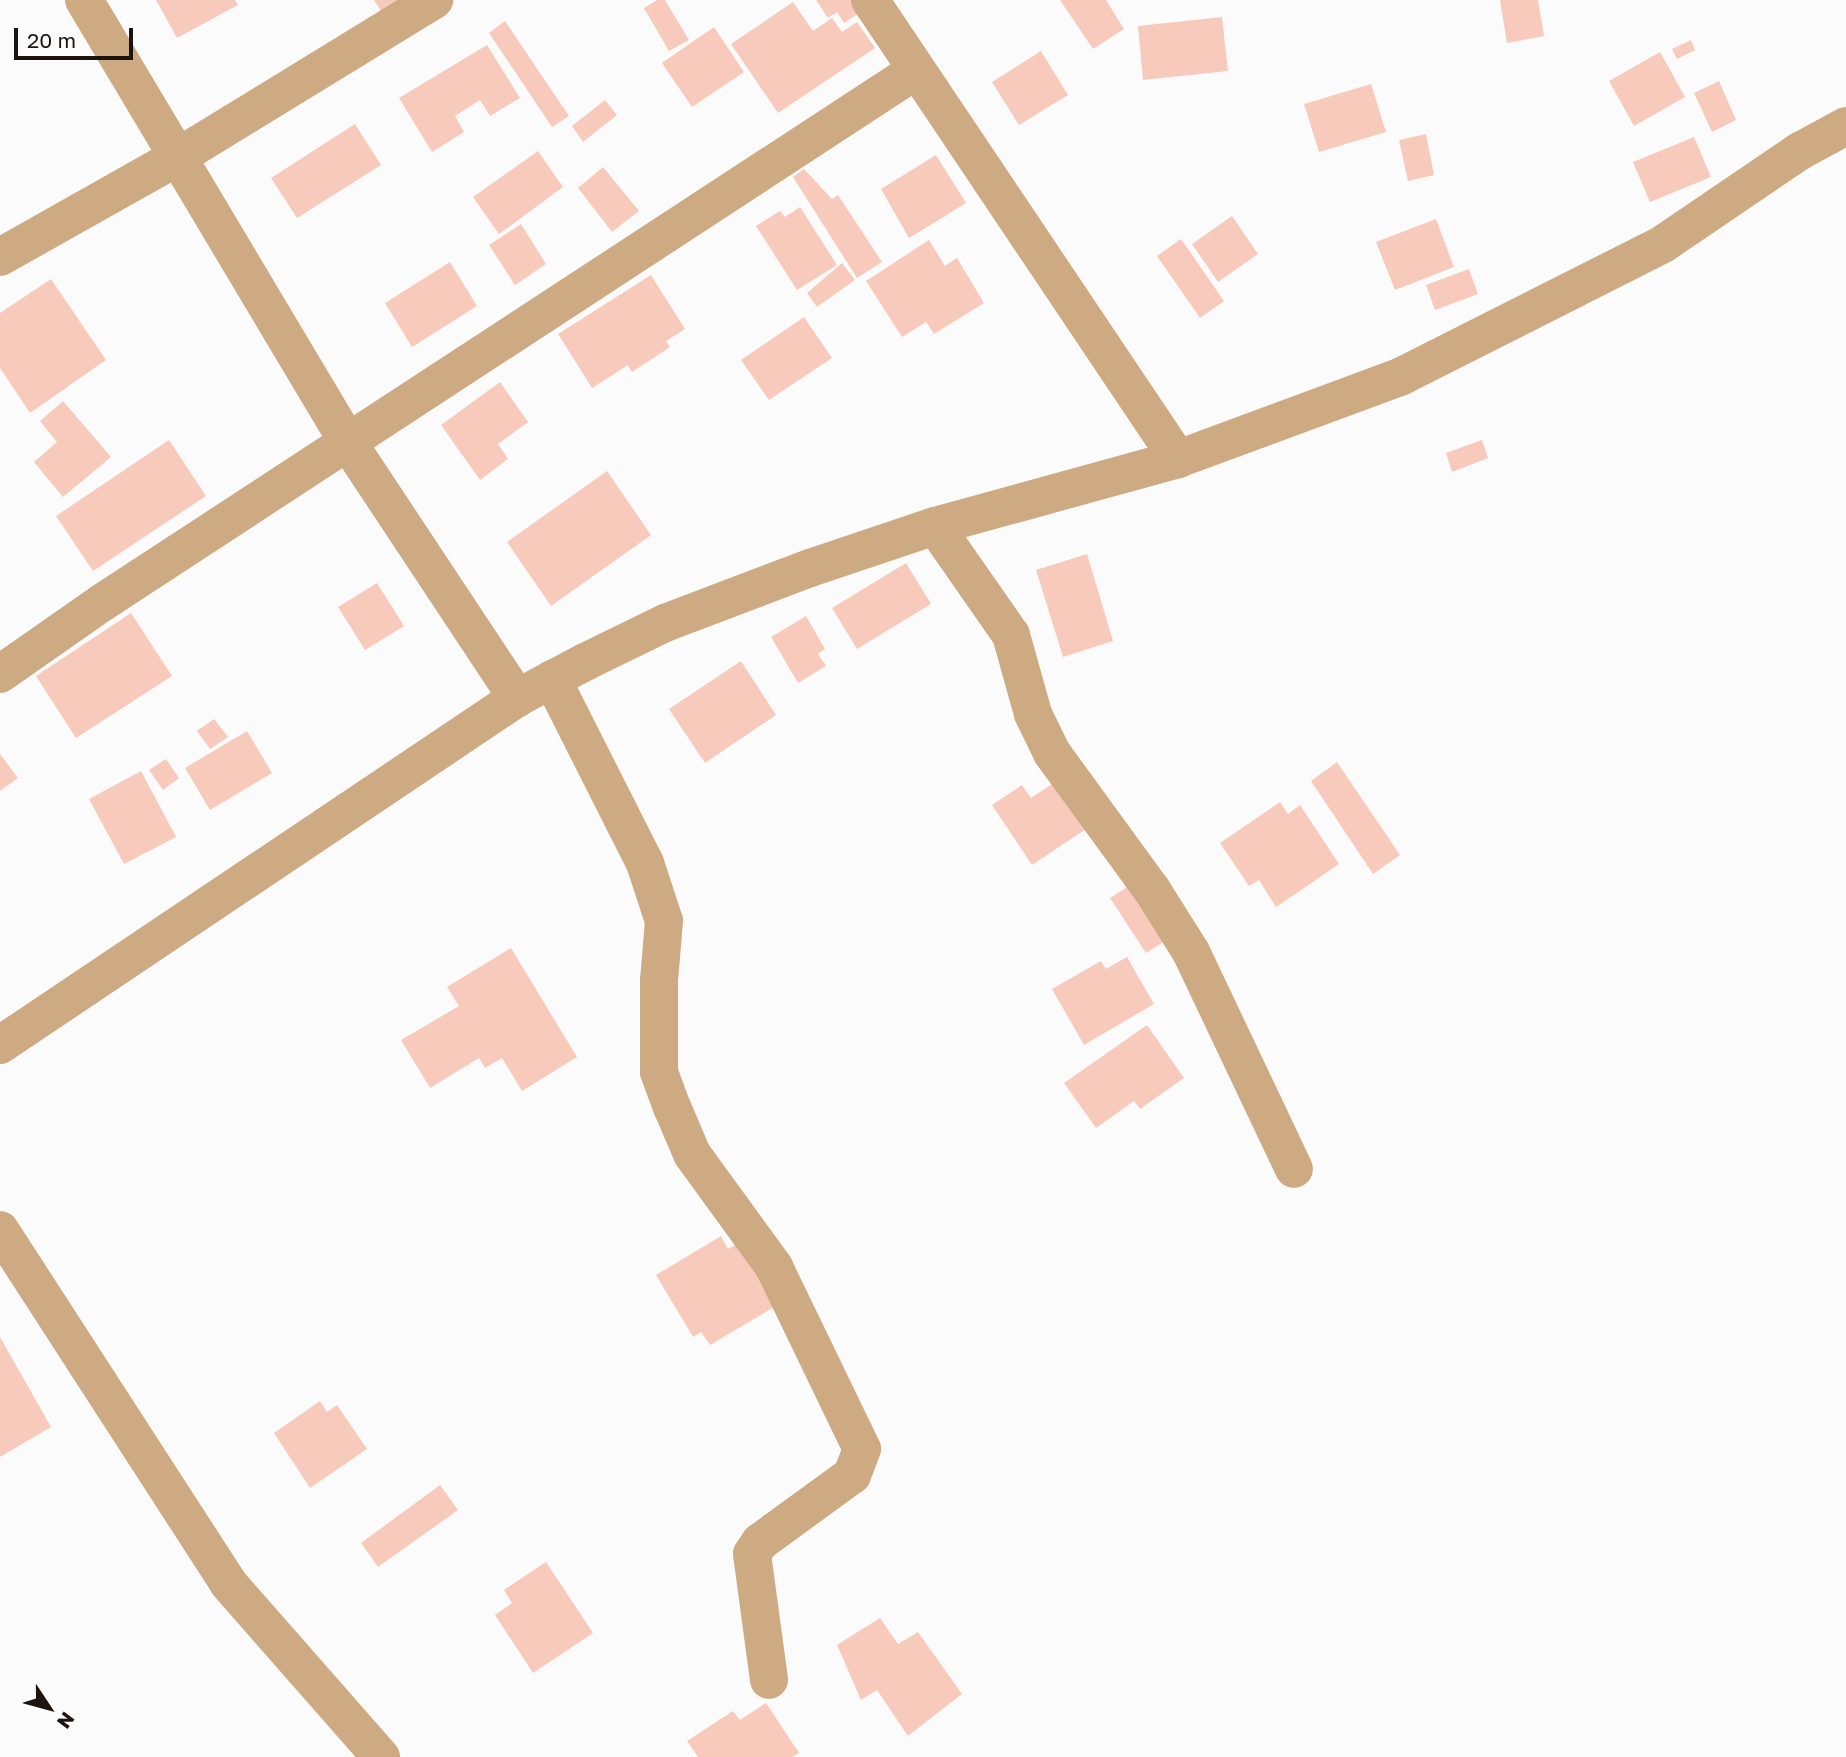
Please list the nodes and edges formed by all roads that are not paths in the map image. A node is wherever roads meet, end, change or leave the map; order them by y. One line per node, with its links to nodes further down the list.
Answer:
1 (83, 0): 6 (street)
2 (433, 0): 6 (street)
3 (875, 1): 4 (street)
4 (915, 71): 8 (street); 9 (street)
5 (1846, 126): 9 (street)
6 (176, 158): 7 (street); 8 (street)
7 (0, 257)
8 (349, 444): 11 (street); 13 (street)
9 (1178, 459): 10 (street)
10 (934, 526): 12 (street); 15 (street)
11 (0, 674)
12 (552, 680): 13 (street); 17 (street)
13 (517, 698): 14 (street)
14 (0, 1045)
15 (1294, 1170)
16 (0, 1230): 18 (street)
17 (769, 1680)
18 (381, 1757)

